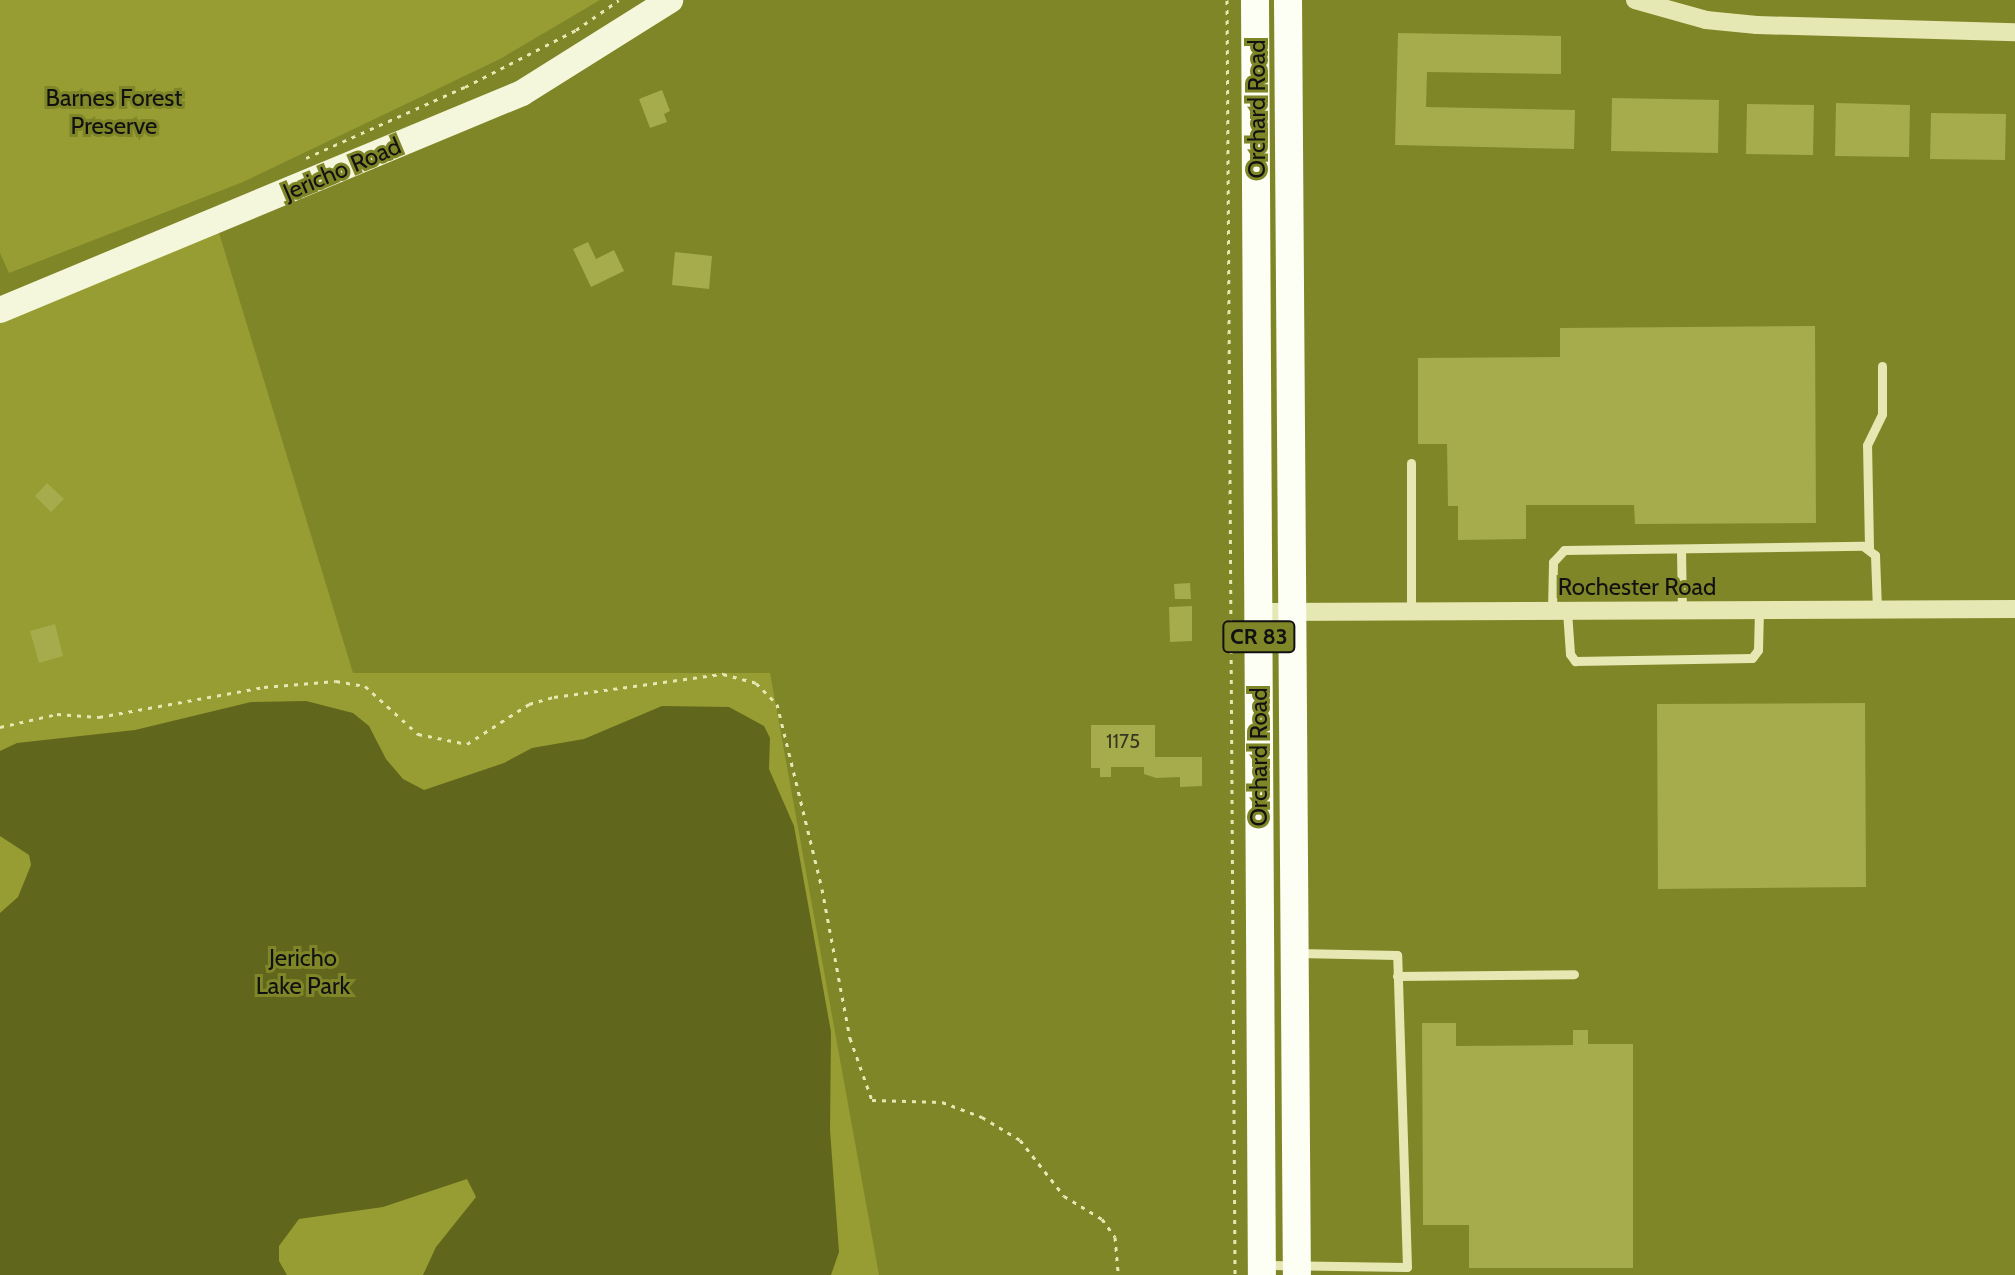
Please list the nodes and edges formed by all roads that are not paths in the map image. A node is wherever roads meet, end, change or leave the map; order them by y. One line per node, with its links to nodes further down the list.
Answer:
1 (670, 0): 6 (main road, Jericho Road)
2 (1255, 0): 17 (main road, Orchard Road / CR 83)
3 (1635, 0): 5 (street)
4 (1293, 6): 18 (main road, Orchard Road / CR 83)
5 (2015, 32)
6 (0, 310)
7 (1882, 366): 9 (lane)
8 (1411, 463): 15 (lane)
9 (1869, 547): 10 (lane); 14 (lane)
10 (1681, 549): 12 (lane); 16 (lane)
11 (2015, 609): 14 (street, Rochester Road)
12 (1682, 610): 13 (street, Rochester Road); 16 (street, Rochester Road)
13 (1759, 610): 14 (street, Rochester Road); 16 (lane)
14 (1877, 610)
15 (1411, 611): 16 (street, Rochester Road); 18 (street, Rochester Road)
16 (1559, 611)
17 (1259, 612): 18 (street, Rochester Road); 22 (main road, Orchard Road / CR 83)
18 (1293, 612): 19 (main road, Orchard Road / CR 83)
19 (1296, 953): 21 (lane); 23 (main road, Orchard Road / CR 83)
20 (1574, 974): 21 (lane)
21 (1397, 976): 23 (lane)
22 (1262, 1270): 23 (lane)
23 (1297, 1271)

